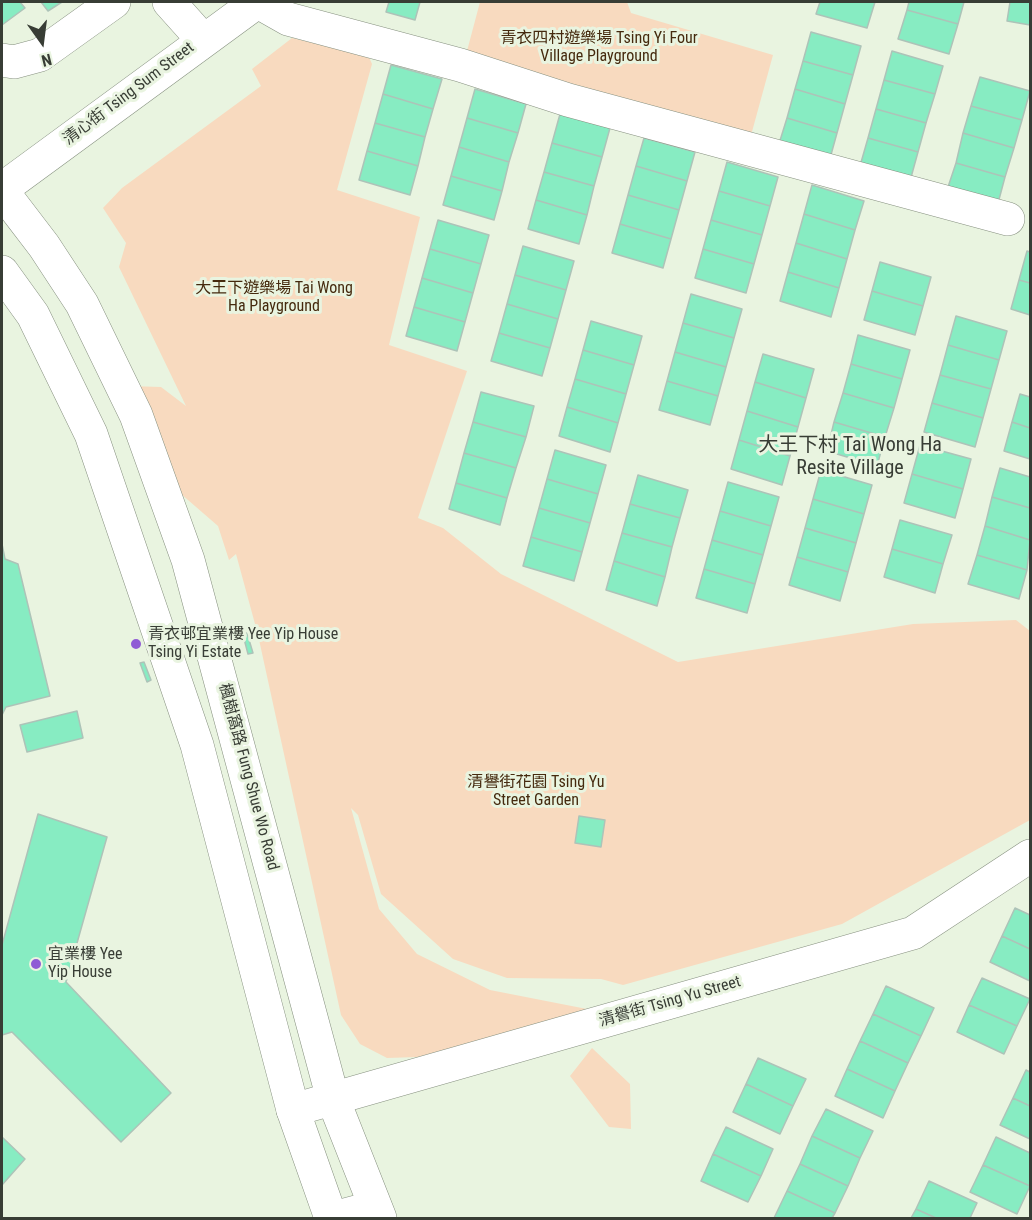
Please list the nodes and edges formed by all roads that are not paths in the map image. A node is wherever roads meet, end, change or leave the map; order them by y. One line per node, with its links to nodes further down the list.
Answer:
1 (114, 2): 5 (street)
2 (169, 2): 4 (street)
3 (258, 2): 4 (street, 清心街 Tsing Sum Street); 7 (street)
4 (203, 40): 6 (street, 清心街 Tsing Sum Street)
5 (2, 60)
6 (2, 190): 10 (street, 楓樹窩路 Fung Shue Wo Road)
7 (1008, 219)
8 (2, 272): 11 (street)
9 (1030, 856): 10 (street, 清譽街 Tsing Yu Street)
10 (333, 1099): 11 (street, 清譽街 Tsing Yu Street); 12 (street, 楓樹窩路 Fung Shue Wo Road)
11 (293, 1110): 13 (street)
12 (378, 1213): 13 (street)
13 (332, 1218)

